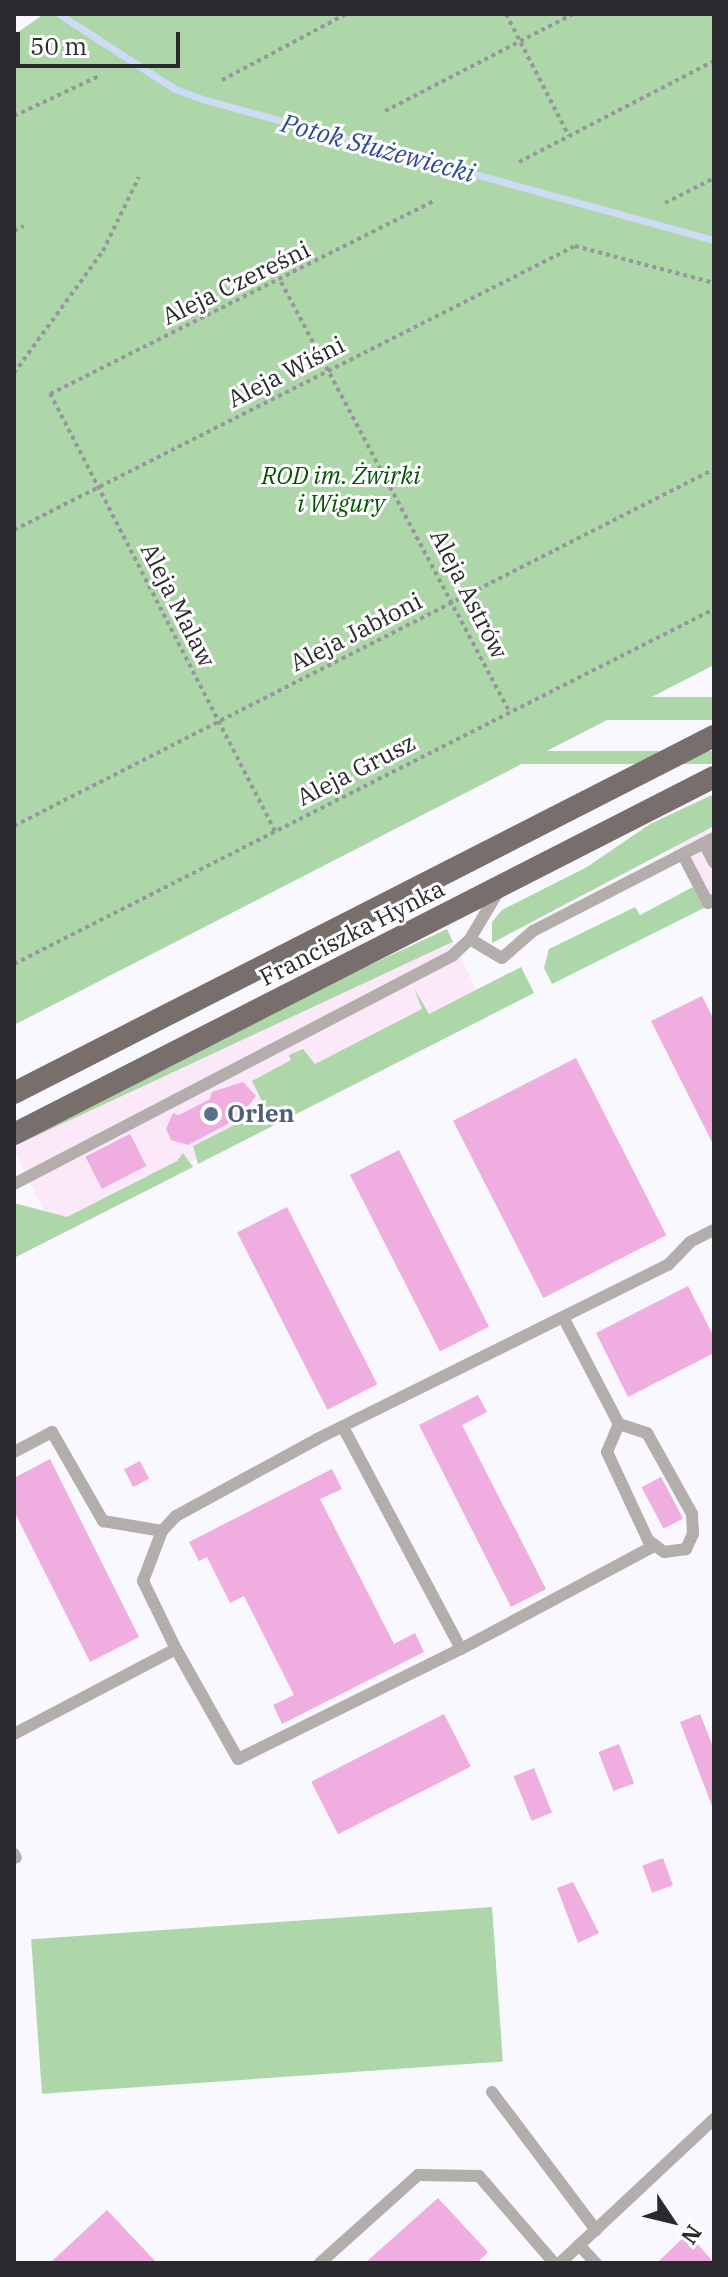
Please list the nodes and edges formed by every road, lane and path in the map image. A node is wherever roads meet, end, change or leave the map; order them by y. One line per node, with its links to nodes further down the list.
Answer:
1 (346, 14): 7 (path)
2 (506, 14): 4 (path)
3 (573, 14): 4 (path)
4 (520, 41): 8 (path); 10 (path)
5 (714, 61): 10 (path)
6 (101, 75): 9 (path)
7 (222, 80)
8 (385, 111)
9 (14, 116)
10 (569, 136): 11 (path)
11 (519, 162)
12 (139, 177): 21 (path)
13 (714, 178): 15 (path)
14 (435, 200): 18 (path, Aleja Czereśni)
15 (665, 203)
16 (24, 226): 17 (path)
17 (14, 231)
18 (281, 282): 20 (path, Aleja Astrów); 22 (path, Aleja Czereśni)
19 (714, 283): 20 (path, Aleja Wiśni)
20 (330, 369): 24 (path, Aleja Wiśni); 26 (path, Aleja Astrów)
21 (14, 373)
22 (50, 394): 24 (path, Aleja Malaw)
23 (714, 469): 26 (path, Aleja Jabłoni)
24 (99, 487): 25 (path, Aleja Wiśni); 29 (path, Aleja Malaw)
25 (14, 530)
26 (453, 602): 28 (path, Aleja Astrów); 29 (path, Aleja Jabłoni)
27 (714, 609): 28 (path, Aleja Grusz)
28 (510, 712): 33 (path, Aleja Grusz)
29 (217, 723): 32 (path, Aleja Jabłoni); 33 (path, Aleja Malaw)
30 (714, 736): 41 (main road, Franciszka Hynka)
31 (714, 777): 37 (main road, Franciszka Hynka)
32 (14, 826)
33 (275, 831): 40 (path, Aleja Grusz)
34 (709, 841): 35 (lane); 36 (lane)
35 (683, 855): 38 (lane); 39 (lane)
36 (714, 863)
37 (502, 885): 39 (lane); 42 (main road, Franciszka Hynka)
38 (714, 900)
39 (470, 939): 43 (lane)
40 (14, 964)
41 (14, 1093)
42 (14, 1134)
43 (14, 1184)
44 (714, 1230): 45 (lane)
45 (563, 1317): 46 (lane); 47 (lane)
46 (619, 1424): 52 (lane); 52 (lane)
47 (343, 1427): 51 (lane); 54 (lane)
48 (14, 1439): 49 (lane)
49 (27, 1445): 50 (lane); 51 (lane)
50 (14, 1452)
51 (162, 1531): 53 (lane)
52 (654, 1546): 54 (lane)
53 (176, 1649): 54 (lane); 55 (lane)
54 (461, 1649)
55 (14, 1734)
56 (492, 2092): 58 (lane)
57 (714, 2119): 58 (lane)
58 (596, 2230): 59 (lane)
59 (579, 2245): 61 (lane); 62 (lane)
60 (320, 2263): 61 (lane)
61 (557, 2263)
62 (596, 2263)

